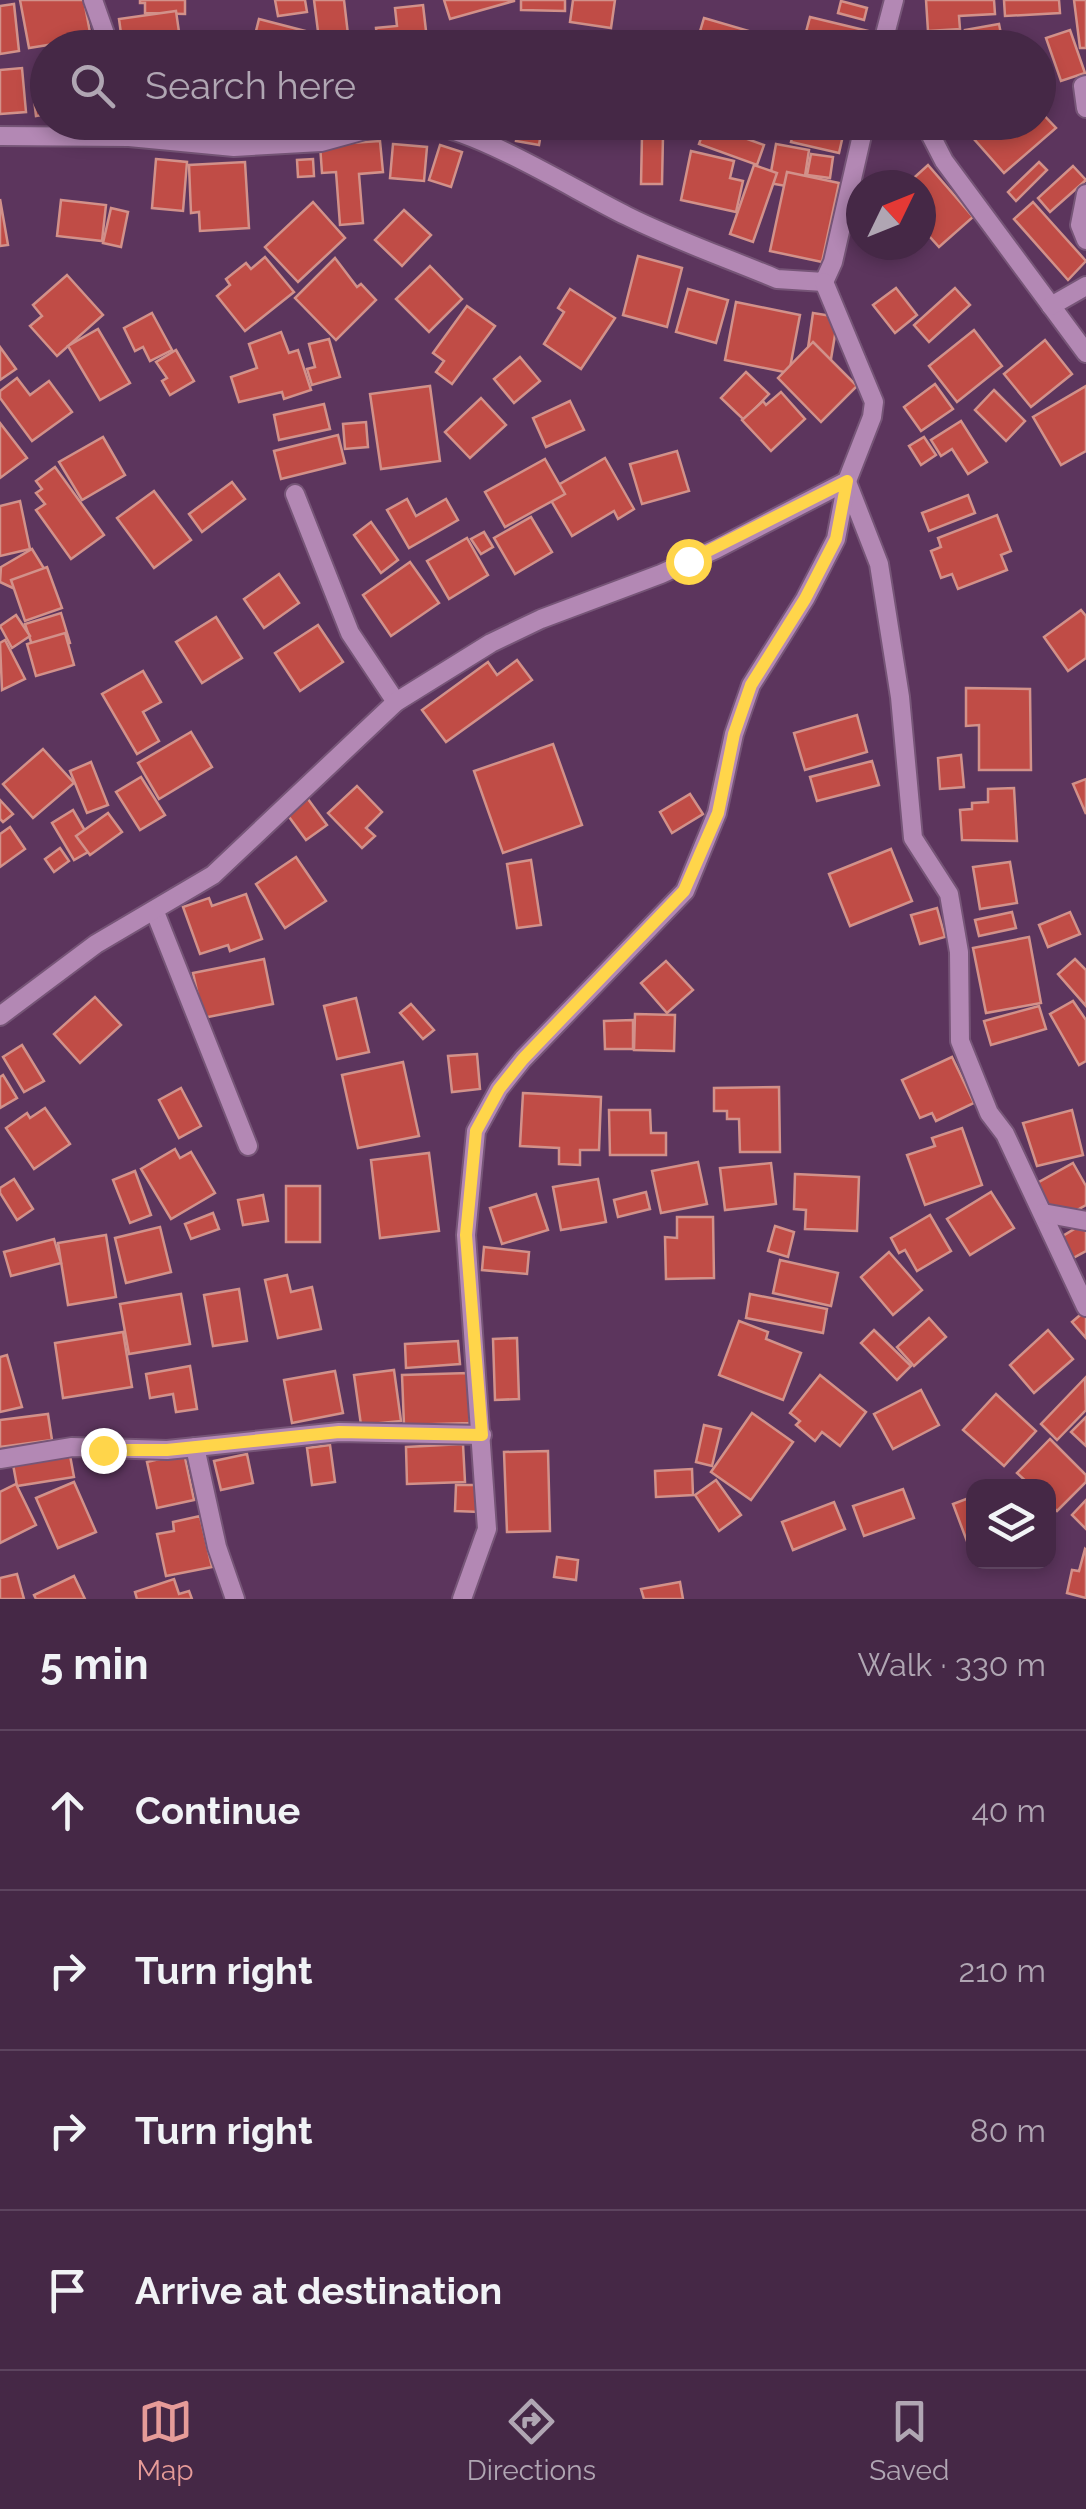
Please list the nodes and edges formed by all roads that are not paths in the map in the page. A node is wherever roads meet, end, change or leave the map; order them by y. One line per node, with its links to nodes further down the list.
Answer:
1 (93, 0): 3 (street)
2 (894, 0): 4 (street)
3 (104, 30)
4 (887, 30)
5 (1086, 84): 6 (street)
6 (1086, 108)
7 (30, 135): 8 (street)
8 (0, 136)
9 (186, 140): 10 (street)
10 (329, 140)
11 (476, 140): 16 (street)
12 (861, 140): 16 (street)
13 (933, 140): 18 (street)
14 (1086, 194): 15 (street)
15 (1086, 240)
16 (824, 282): 20 (street)
17 (1086, 286): 18 (street)
18 (1051, 306): 19 (street)
19 (1086, 353)
20 (847, 481): 22 (street); 26 (street); 29 (street)
21 (295, 494): 22 (street)
22 (396, 702): 23 (street)
23 (155, 912): 24 (street); 25 (street)
24 (0, 1016)
25 (248, 1146)
26 (1043, 1213): 27 (street); 28 (street)
27 (1086, 1222)
28 (1086, 1307)
29 (482, 1435): 30 (street); 33 (street)
30 (195, 1448): 31 (street); 32 (street)
31 (0, 1459)
32 (234, 1599)
33 (462, 1599)

